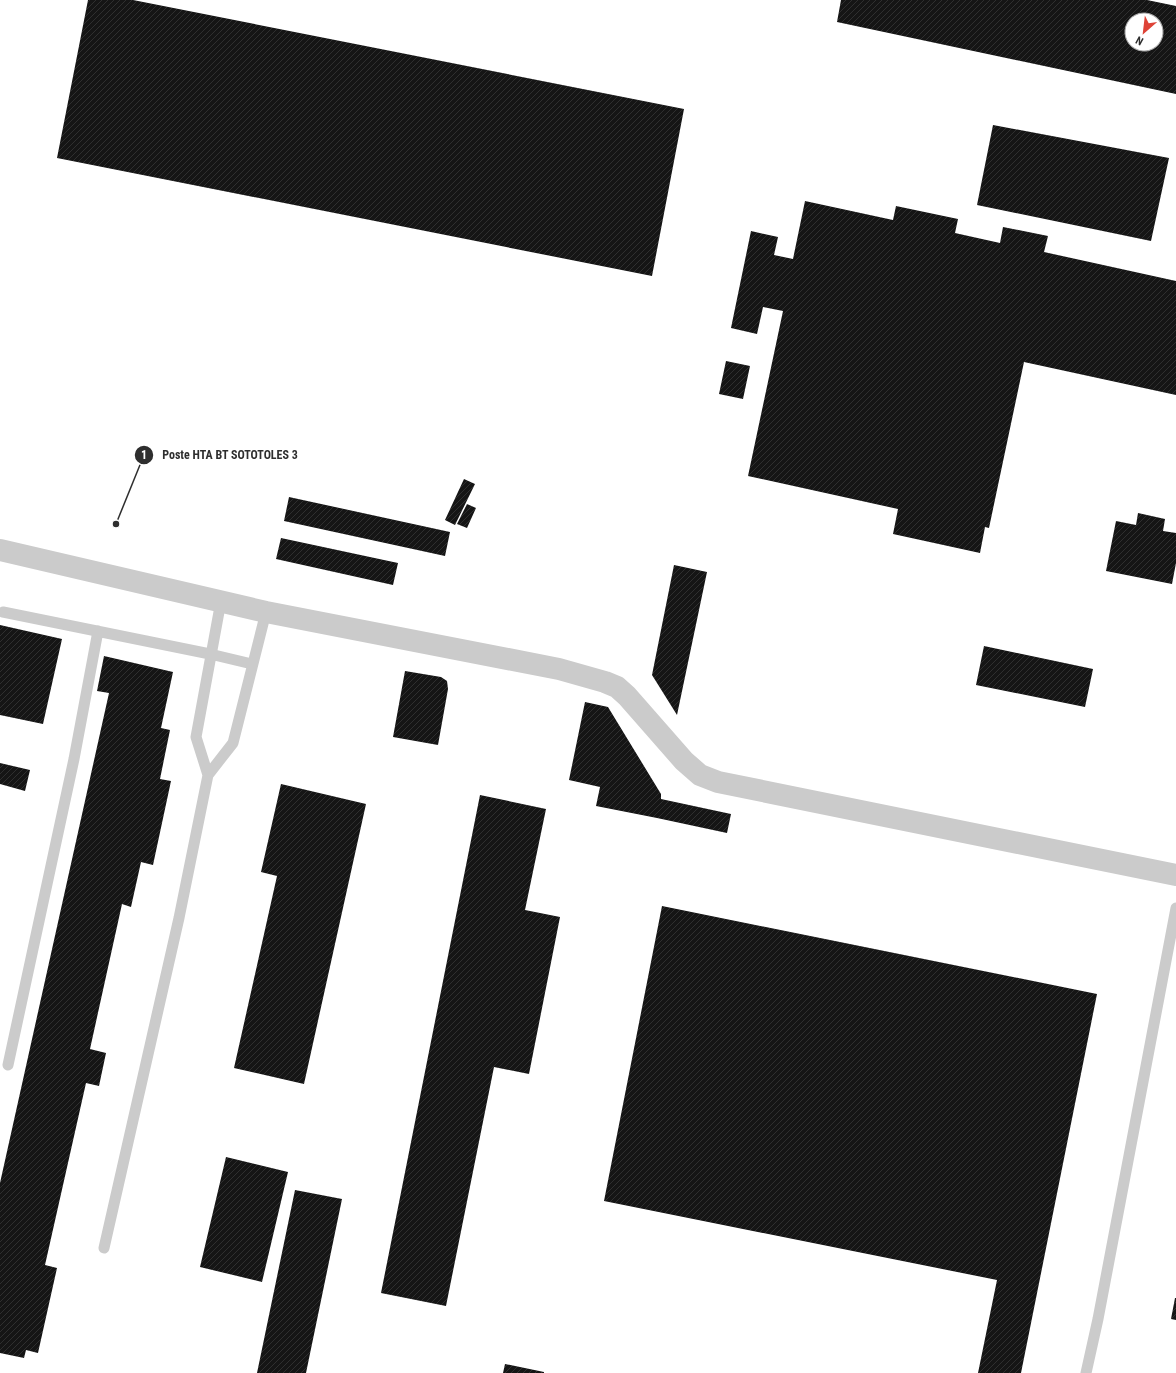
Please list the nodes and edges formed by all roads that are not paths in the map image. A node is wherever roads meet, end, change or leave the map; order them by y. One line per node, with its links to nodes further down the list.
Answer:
1 (0, 550): 2 (street)
2 (221, 601): 4 (street); 6 (lane)
3 (3, 612): 5 (lane)
4 (266, 612): 7 (lane); 9 (street)
5 (98, 632): 6 (lane); 11 (lane)
6 (210, 654): 7 (lane); 8 (lane)
7 (252, 664): 8 (lane)
8 (208, 775): 12 (lane)
9 (1176, 875)
10 (1176, 908): 13 (lane)
11 (8, 1066)
12 (104, 1248)
13 (1086, 1373)

